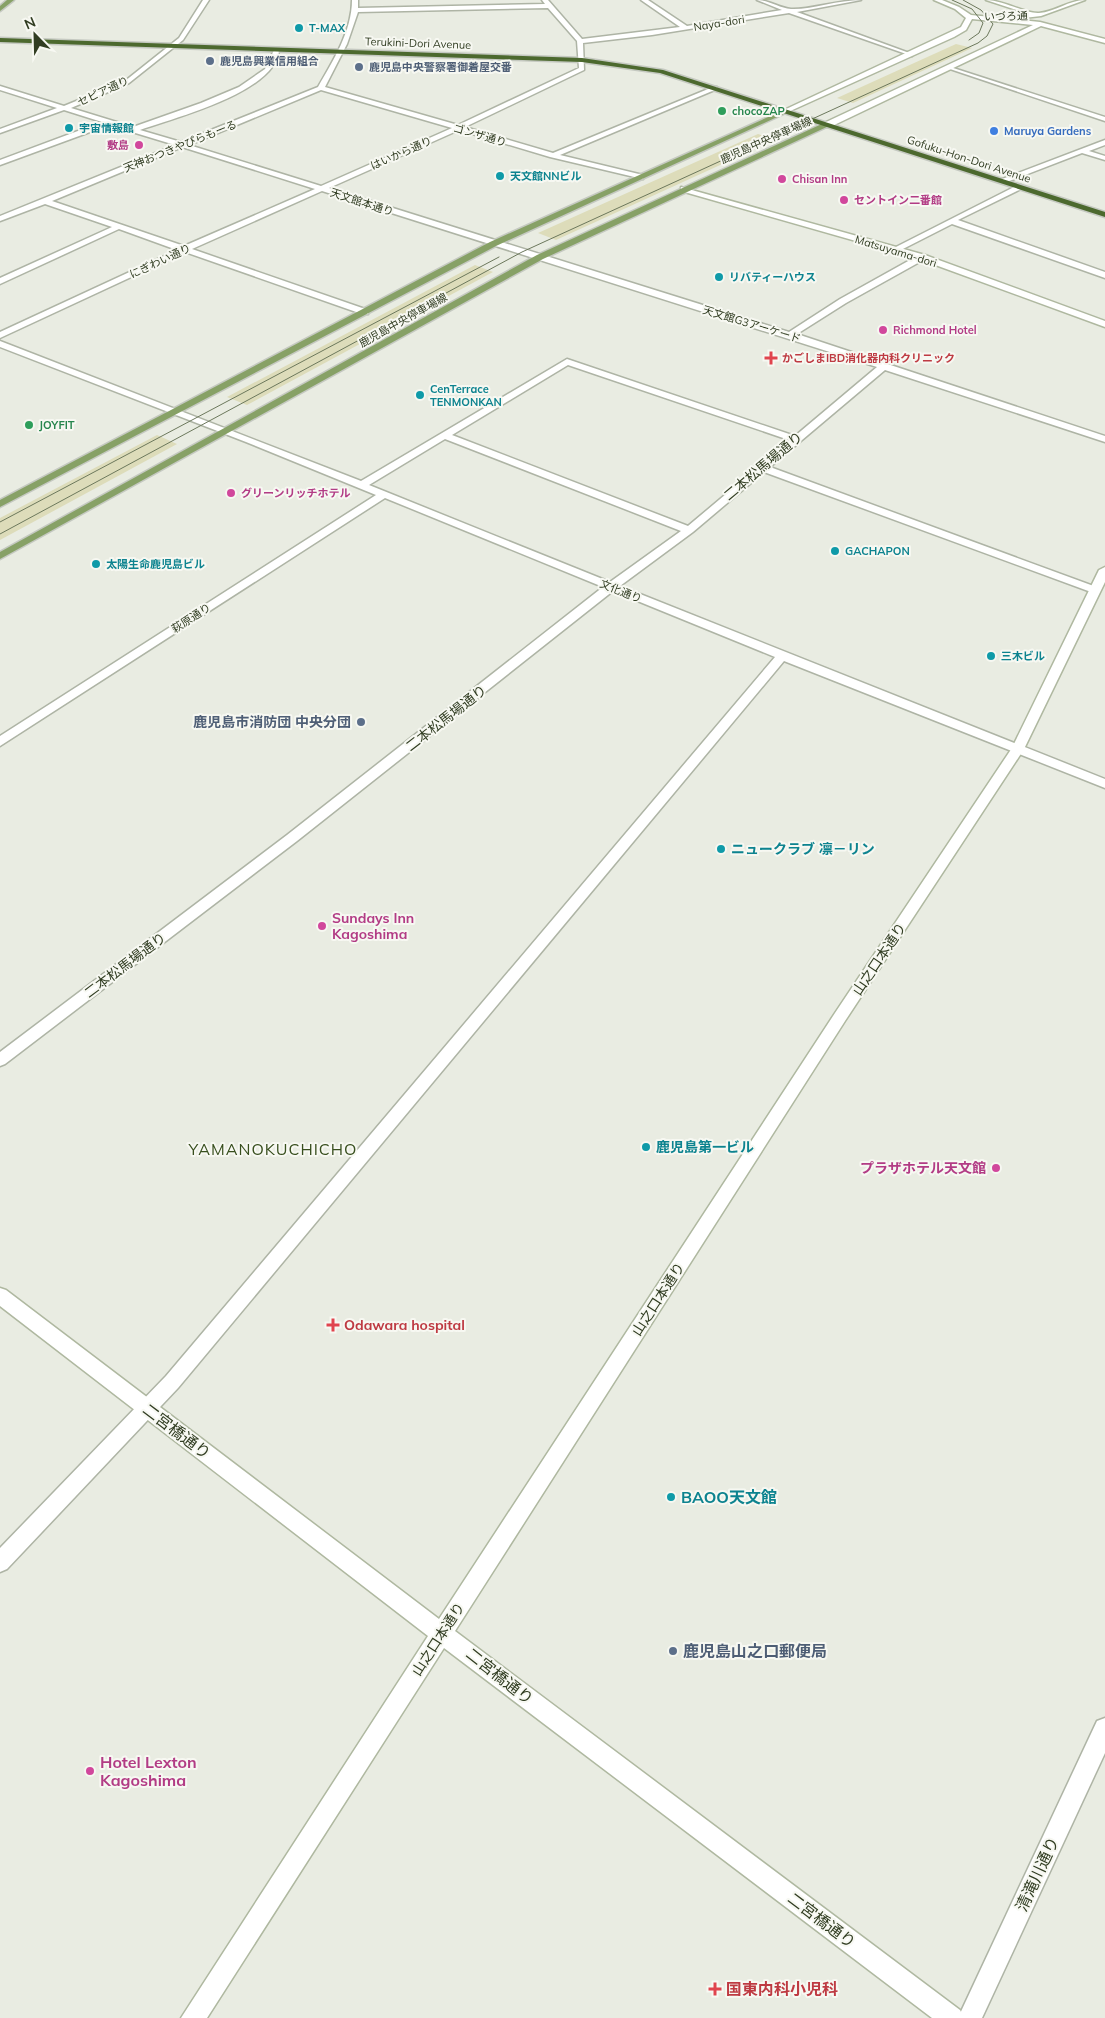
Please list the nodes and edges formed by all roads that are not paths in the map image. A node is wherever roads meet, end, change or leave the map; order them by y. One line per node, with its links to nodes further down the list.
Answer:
1 (11, 0): 12 (main road)
2 (206, 0): 22 (street, セピア通り)
3 (355, 0): 13 (street)
4 (545, 0): 11 (street)
5 (644, 0): 18 (street)
6 (760, 0): 14 (street)
7 (858, 0): 14 (street, Naya-dori)
8 (936, 0): 16 (street)
9 (989, 0): 15 (street)
10 (1082, 0): 15 (street)
11 (551, 6): 13 (street); 20 (street)
12 (0, 9)
13 (357, 10): 24 (street)
14 (792, 12): 18 (street, Naya-dori); 25 (street)
15 (1039, 16): 16 (street, いづろ通); 17 (street, いづろ通)
16 (969, 17): 17 (street); 25 (street, いづろ通)
17 (1040, 24): 21 (street); 27 (street, いづろ通)
18 (686, 28): 20 (street, Naya-dori)
19 (0, 40): 22 (highway, Terukini-Dori Avenue)
20 (580, 41): 26 (street)
21 (1105, 41)
22 (172, 45): 23 (highway, Terukini-Dori Avenue); 31 (street, セピア通り)
23 (277, 49): 24 (highway, Terukini-Dori Avenue); 37 (street)
24 (340, 51): 26 (highway, Terukini-Dori Avenue); 29 (street)
25 (910, 55): 32 (street, いづろ通)
26 (582, 60): 30 (highway, Terukini-Dori Avenue); 36 (street, はいから通り)
27 (949, 67): 33 (street); 35 (street, いづろ通)
28 (0, 88): 31 (street, 天文館本通り)
29 (321, 88): 36 (street, ゴンザ通り); 40 (street, 天神おつきやぴらもーる)
30 (715, 88): 32 (highway, Terukini-Dori Avenue); 42 (street)
31 (64, 108): 34 (street, 天文館本通り); 38 (street, セピア通り)
32 (786, 111): 35 (highway, Terukini-Dori Avenue); 45 (main road, 鹿児島中央停車場線)
33 (1105, 119)
34 (107, 122): 37 (street, 天文館本通り); 44 (street)
35 (827, 124): 46 (highway, Gofuku-Hon-Dori Avenue); 49 (main road, 鹿児島中央停車場線)
36 (458, 128): 42 (street, ゴンザ通り); 48 (street, はいから通り)
37 (132, 130): 40 (street, 天文館本通り)
38 (0, 131)
39 (1105, 142): 41 (street)
40 (183, 146): 48 (street, 天文館本通り); 50 (street, 天神おつきやぴらもーる)
41 (1082, 150): 43 (street); 46 (street)
42 (553, 155): 45 (street, ゴンザ通り)
43 (1105, 158)
44 (0, 163)
45 (640, 177): 55 (main road, 鹿児島中央停車場線)
46 (1001, 181): 47 (highway, Gofuku-Hon-Dori Avenue)
47 (1018, 187): 51 (highway, Gofuku-Hon-Dori Avenue); 53 (street)
48 (320, 188): 55 (street, 天文館本通り); 56 (street, にぎわい通り)
49 (684, 189): 57 (street, Matsuyama-dori); 58 (main road, 鹿児島中央停車場線)
50 (45, 201): 52 (street, 天神おつきやぴらもーる); 54 (street)
51 (1105, 215)
52 (0, 219)
53 (952, 221): 57 (street); 60 (street)
54 (118, 227): 56 (street); 61 (street)
55 (492, 244): 58 (street, 天文館本通り); 62 (main road, 鹿児島中央停車場線)
56 (182, 250): 62 (street); 64 (street, にぎわい通り)
57 (894, 250): 59 (street, Matsuyama-dori)
58 (540, 257): 65 (street, 天文館G3アーケード); 69 (main road, 鹿児島中央停車場線)
59 (922, 257): 63 (street, Matsuyama-dori); 65 (street)
60 (1105, 275)
61 (0, 281)
62 (365, 312): 68 (main road, 鹿児島中央停車場線)
63 (1105, 324)
64 (0, 335)
65 (790, 335): 67 (street, 天文館G3アーケード)
66 (0, 344): 68 (street, 文化通り)
67 (884, 366): 71 (street, 二本松馬場通り); 72 (street, 天文館G3アーケード)
68 (175, 412): 69 (street, 文化通り); 76 (main road, 鹿児島中央停車場線)
69 (226, 431): 74 (street, 文化通り); 78 (main road, 鹿児島中央停車場線)
70 (445, 436): 71 (street); 74 (street); 77 (street)
71 (795, 439): 73 (street, 二本松馬場通り)
72 (1105, 440)
73 (761, 467): 77 (street, 二本松馬場通り); 81 (street)
74 (360, 486): 75 (street, 文化通り)
75 (382, 495): 80 (street, 文化通り); 83 (street, 萩原通り)
76 (0, 504)
77 (689, 530): 80 (street, 二本松馬場通り)
78 (0, 556)
79 (1105, 570): 81 (street, 山之口本通り)
80 (611, 587): 82 (street, 文化通り); 86 (street, 二本松馬場通り)
81 (1095, 590): 84 (street, 山之口本通り)
82 (782, 656): 84 (street, 文化通り); 88 (street)
83 (0, 742)
84 (1018, 749): 85 (street, 文化通り); 90 (street, 山之口本通り)
85 (1105, 784)
86 (0, 1060)
87 (0, 1296): 88 (street, 二宮橋通り)
88 (147, 1409): 89 (street); 90 (street, 二宮橋通り)
89 (0, 1562)
90 (443, 1632): 92 (street, 山之口本通り); 93 (street, 二宮橋通り)
91 (1105, 1729): 94 (street, 清滝川通り)
92 (194, 2018)
93 (952, 2018)
94 (970, 2018)

